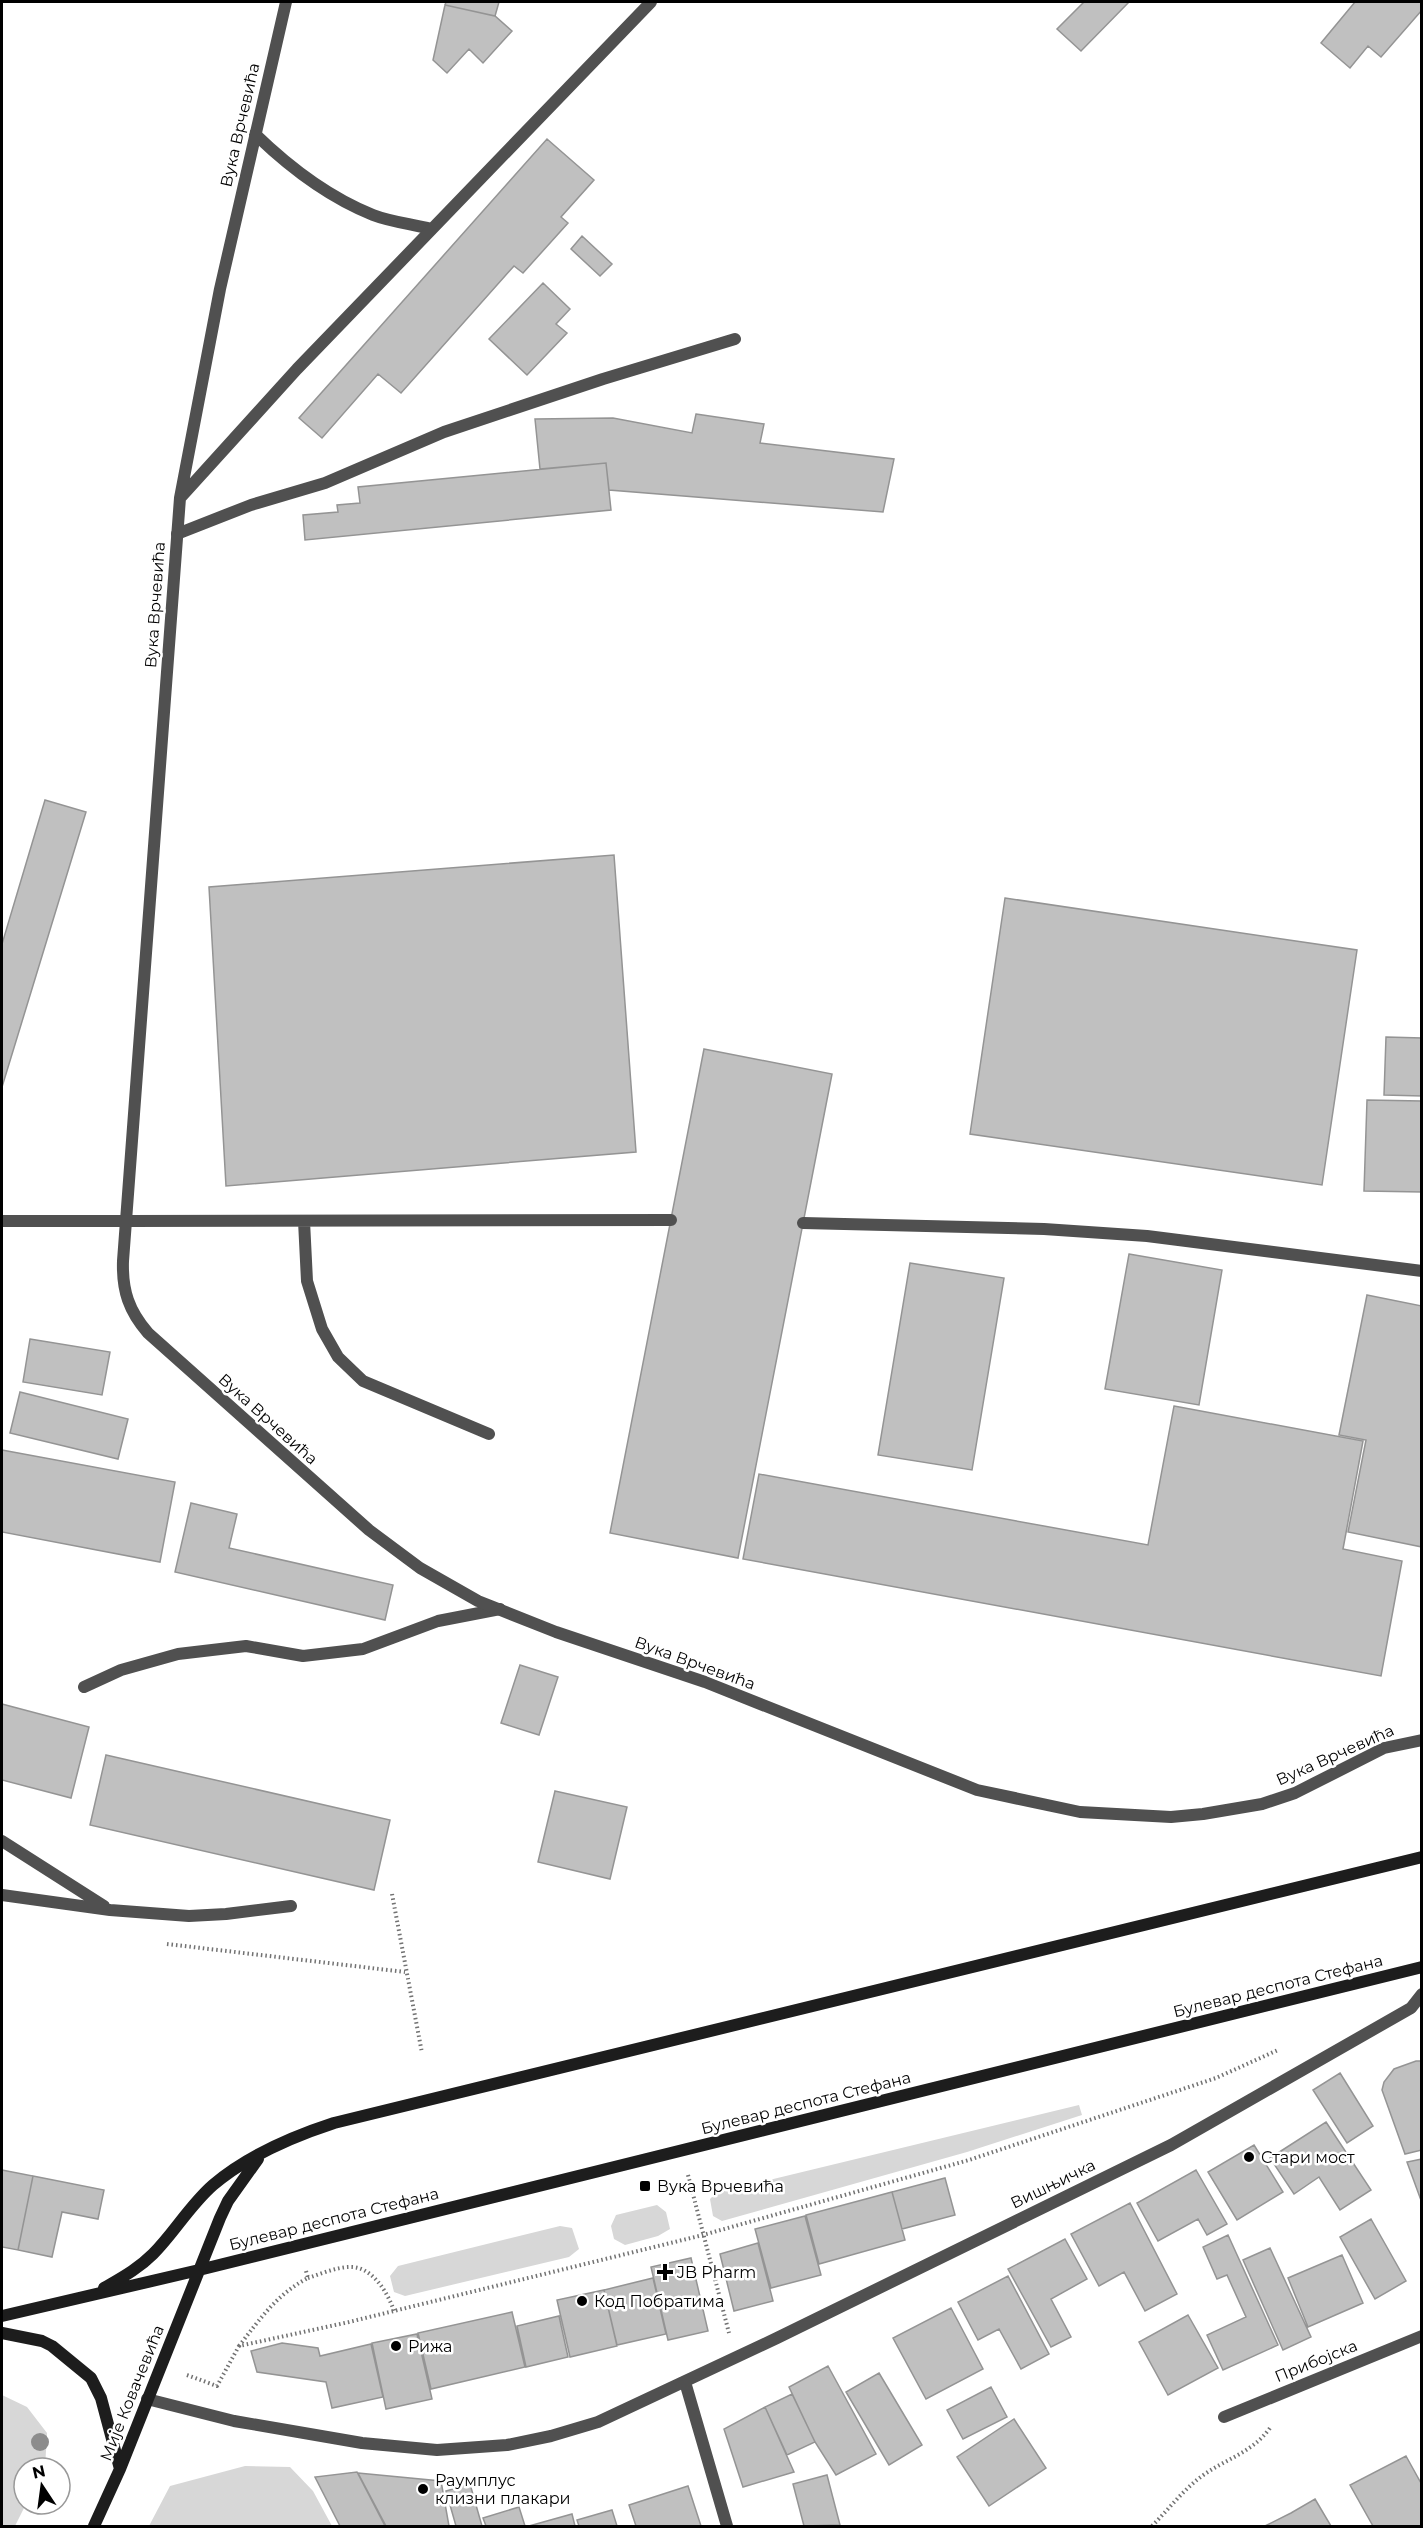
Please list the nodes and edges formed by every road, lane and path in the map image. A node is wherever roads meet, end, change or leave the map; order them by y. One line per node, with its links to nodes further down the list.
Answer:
1 (286, 2): 3 (street, Вука Врчевића)
2 (651, 2): 4 (street)
3 (255, 134): 4 (street); 6 (street, Вука Врчевића)
4 (431, 229): 6 (street)
5 (735, 339): 7 (street)
6 (180, 498): 7 (street, Вука Врчевића)
7 (177, 534): 10 (street, Вука Врчевића)
8 (671, 1220): 11 (street)
9 (2, 1221): 10 (street)
10 (127, 1221): 11 (street); 15 (street, Вука Врчевића)
11 (304, 1221): 14 (street)
12 (803, 1223): 13 (street)
13 (1422, 1271)
14 (489, 1434)
15 (500, 1609): 16 (street); 17 (street, Вука Врчевића)
16 (84, 1687)
17 (1422, 1740)
18 (2, 1841): 23 (street)
19 (1422, 1857): 31 (main road, Булевар деспота Стефана)
20 (392, 1894): 26 (path)
21 (2, 1895): 23 (street)
22 (291, 1906): 23 (street)
23 (110, 1910)
24 (162, 1943): 26 (path)
25 (1422, 1967): 30 (main road, Булевар деспота Стефана)
26 (405, 1972): 29 (path)
27 (1422, 1994): 42 (street, Вишњичка)
28 (1281, 2049): 32 (path)
29 (422, 2053)
30 (682, 2151): 32 (path); 33 (main road, Булевар деспота Стефана)
31 (260, 2155): 34 (main road, Булевар деспота Стефана); 36 (main road, Булевар деспота Стефана)
32 (703, 2235): 37 (path); 42 (path)
33 (301, 2244): 34 (main road, Булевар деспота Стефана); 35 (path)
34 (199, 2270): 36 (main road, Булевар деспота Стефана); 43 (main road, Мије Ковачевића)
35 (308, 2278): 37 (path); 41 (path)
36 (92, 2294): 38 (main road, Булевар деспота Стефана)
37 (394, 2311): 41 (path)
38 (2, 2316)
39 (2, 2333): 48 (main road)
40 (1422, 2336): 45 (street, Прибојска)
41 (239, 2346): 43 (path)
42 (735, 2357): 44 (street, Вишњичка)
43 (160, 2366): 46 (main road, Мије Ковачевића)
44 (685, 2382): 46 (street); 50 (street)
45 (1274, 2396): 47 (street, Прибојска); 51 (path)
46 (147, 2399): 48 (main road, Мије Ковачевића)
47 (1224, 2417)
48 (120, 2469): 49 (main road, Мије Ковачевића)
49 (94, 2526)
50 (728, 2526)
51 (1152, 2526)

